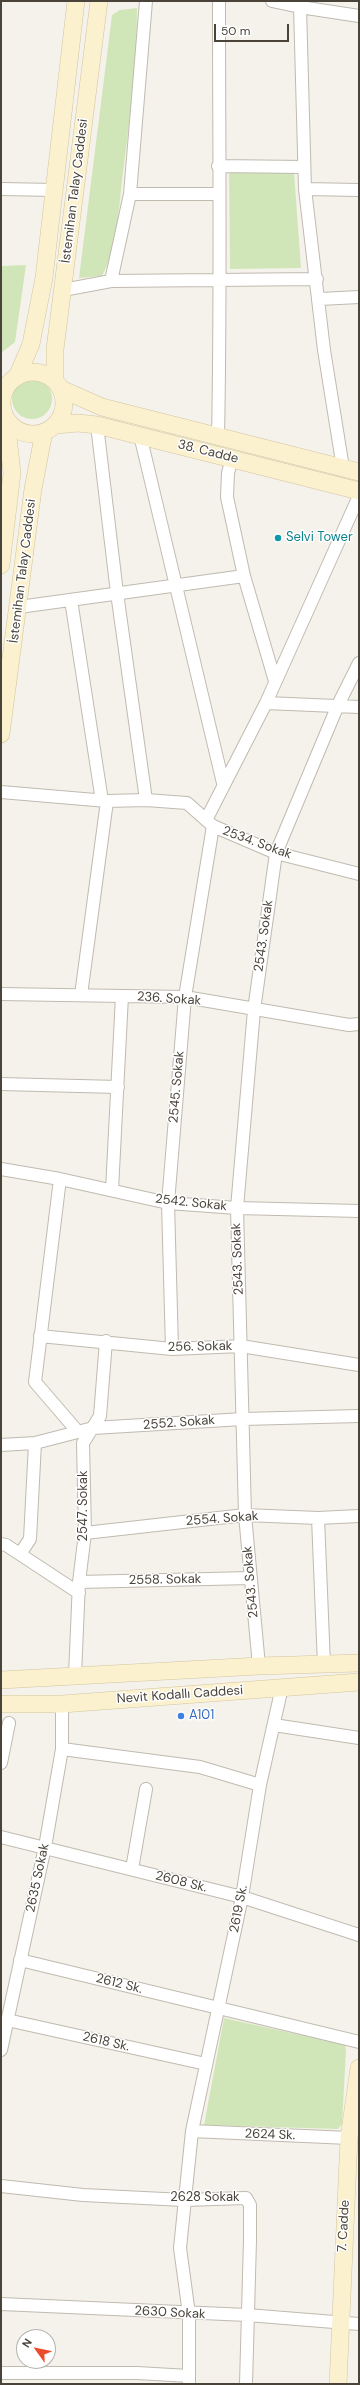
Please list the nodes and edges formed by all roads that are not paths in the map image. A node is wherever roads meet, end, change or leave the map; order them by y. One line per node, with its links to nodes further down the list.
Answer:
1 (76, 1): 12 (street, İstemihan Talay Caddesi)
2 (99, 1): 19 (street, İstemihan Talay Caddesi)
3 (146, 1): 14 (street)
4 (219, 1): 8 (street)
5 (272, 1): 6 (street)
6 (302, 4): 7 (street); 9 (street)
7 (359, 16)
8 (218, 166): 9 (street); 15 (street)
9 (304, 167): 11 (street)
10 (1, 188): 12 (street)
11 (306, 189): 13 (street); 16 (street)
12 (55, 190): 22 (street, İstemihan Talay Caddesi)
13 (359, 190)
14 (130, 194): 15 (street); 18 (street)
15 (219, 194): 17 (street)
16 (317, 279): 17 (street); 21 (street)
17 (221, 280): 18 (street); 28 (street)
18 (111, 281): 19 (street)
19 (63, 290): 23 (street, İstemihan Talay Caddesi)
20 (359, 297): 21 (street)
21 (320, 299): 30 (street)
22 (10, 378): 23 (street); 24 (street)
23 (58, 384): 26 (street); 28 (street, 38. Cadde)
24 (3, 413): 26 (street); 33 (street, İstemihan Talay Caddesi)
25 (97, 425): 26 (street, 38. Cadde); 27 (street, 38. Cadde); 37 (street)
26 (50, 429): 39 (street, İstemihan Talay Caddesi)
27 (140, 435): 29 (street, 38. Cadde); 36 (street)
28 (218, 437): 30 (street, 38. Cadde)
29 (232, 458): 31 (street, 38. Cadde); 35 (street)
30 (351, 470)
31 (359, 491)
32 (359, 496): 41 (street, 2545. Sokak)
33 (5, 513): 34 (street, İstemihan Talay Caddesi)
34 (1, 565)
35 (244, 576): 36 (street); 41 (street)
36 (176, 585): 37 (street); 46 (street)
37 (117, 593): 38 (street); 48 (street)
38 (71, 600): 39 (street); 49 (street)
39 (18, 607): 45 (street, İstemihan Talay Caddesi)
40 (359, 663): 43 (street, 2543. Sokak)
41 (275, 681): 42 (street, 2545. Sokak)
42 (266, 703): 43 (street); 46 (street, 2545. Sokak)
43 (338, 705): 44 (street); 51 (street, 2543. Sokak)
44 (359, 707)
45 (1, 734)
46 (223, 783): 50 (street, 2545. Sokak)
47 (1, 792): 49 (street)
48 (146, 800): 49 (street); 50 (street, 2534. Sokak)
49 (104, 801): 54 (street)
50 (209, 823): 51 (street, 2534. Sokak); 56 (street, 2545. Sokak)
51 (276, 853): 52 (street, 2534. Sokak); 57 (street, 2543. Sokak)
52 (359, 874)
53 (1, 994): 54 (street, 236. Sokak)
54 (81, 995): 55 (street, 236. Sokak)
55 (122, 996): 56 (street, 236. Sokak); 60 (street)
56 (185, 997): 57 (street, 236. Sokak); 64 (street, 2545. Sokak)
57 (254, 1010): 58 (street, 236. Sokak); 65 (street, 2543. Sokak)
58 (359, 1024)
59 (1, 1084): 60 (street)
60 (118, 1087): 63 (street)
61 (1, 1169): 62 (street, 2542. Sokak)
62 (60, 1179): 63 (street, 2542. Sokak); 67 (street)
63 (112, 1190): 64 (street, 2542. Sokak)
64 (168, 1203): 65 (street, 2542. Sokak); 70 (street, 2545. Sokak)
65 (237, 1208): 66 (street, 2542. Sokak); 69 (street, 2543. Sokak)
66 (359, 1211)
67 (40, 1336): 68 (street, 256. Sokak); 75 (street)
68 (106, 1341): 70 (street, 256. Sokak); 74 (street, 2547. Sokak)
69 (241, 1346): 70 (street, 256. Sokak); 71 (street, 256. Sokak); 73 (street, 2543. Sokak)
70 (172, 1350)
71 (359, 1364)
72 (359, 1416): 73 (street, 2552. Sokak)
73 (243, 1419): 74 (street, 2552. Sokak); 78 (street, 2543. Sokak)
74 (93, 1428): 75 (street, 2552. Sokak); 81 (street, 2547. Sokak)
75 (78, 1432): 76 (street, 2552. Sokak)
76 (35, 1443): 77 (street, 2552. Sokak); 83 (street)
77 (1, 1445)
78 (245, 1515): 80 (street, 2554. Sokak); 81 (street, 2554. Sokak); 84 (street, 2543. Sokak)
79 (359, 1516): 80 (street, 2554. Sokak)
80 (318, 1518): 87 (street)
81 (85, 1533): 85 (street, 2547. Sokak)
82 (1, 1544): 83 (street)
83 (20, 1554): 85 (street)
84 (251, 1578): 85 (street, 2558. Sokak); 88 (street, 2543. Sokak)
85 (79, 1587): 89 (street, 2547. Sokak)
86 (359, 1663): 87 (street, Nevit Kodallı Caddesi)
87 (324, 1665): 88 (street, Nevit Kodallı Caddesi)
88 (259, 1666): 89 (street, Nevit Kodallı Caddesi)
89 (75, 1675): 90 (street, Nevit Kodallı Caddesi)
90 (1, 1680)
91 (359, 1682): 92 (street, Nevit Kodallı Caddesi)
92 (282, 1687): 94 (street, Nevit Kodallı Caddesi); 96 (street, 2619 Sk.)
93 (1, 1704): 94 (street, Nevit Kodallı Caddesi)
94 (62, 1704): 98 (street, 2635 Sokak)
95 (9, 1723): 99 (street)
96 (274, 1725): 97 (street); 100 (street, 2619 Sk.)
97 (359, 1738)
98 (62, 1749): 100 (street); 103 (street, 2635 Sokak)
99 (1, 1762)
100 (260, 1785): 105 (street, 2619 Sk.)
101 (146, 1789): 104 (street)
102 (1, 1837): 103 (street, 2608 Sk.)
103 (44, 1847): 104 (street, 2608 Sk.); 107 (street, 2635 Sokak)
104 (132, 1869): 105 (street, 2608 Sk.)
105 (242, 1897): 106 (street, 2608 Sk.); 108 (street, 2619 Sk.)
106 (359, 1935)
107 (20, 1960): 108 (street, 2612 Sk.); 109 (street, 2635 Sokak)
108 (218, 2009): 110 (street, 2612 Sk.); 112 (street, 2619 Sk.)
109 (7, 2020): 111 (street, 2635 Sokak); 112 (street, 2618 Sk.)
110 (359, 2042)
111 (1, 2050)
112 (206, 2064): 114 (street, 2619 Sk.)
113 (359, 2078): 115 (street, 7. Cadde)
114 (192, 2131): 115 (street, 2624 Sk.); 117 (street, 2619 Sk.)
115 (349, 2138): 121 (street, 7. Cadde)
116 (1, 2186): 117 (street, 2628 Sokak)
117 (184, 2200): 119 (street, 2619 Sk.); 120 (street, 2628 Sokak)
118 (1, 2304): 119 (street, 2630 Sokak)
119 (189, 2314): 120 (street, 2630 Sokak); 127 (street, 2619 Sk.)
120 (247, 2315): 121 (street, 2630 Sokak); 128 (street, 2628 Sokak)
121 (340, 2322): 122 (street, 2630 Sokak); 129 (street, 7. Cadde)
122 (359, 2324)
123 (1, 2373): 124 (street)
124 (44, 2378): 125 (street)
125 (90, 2378): 126 (street)
126 (137, 2379): 127 (street)
127 (189, 2380)
128 (246, 2384)
129 (338, 2384)

